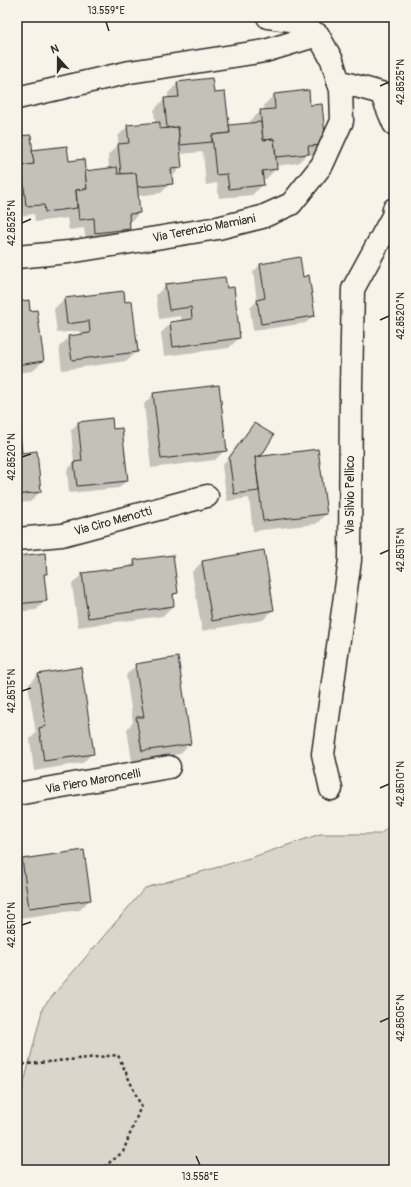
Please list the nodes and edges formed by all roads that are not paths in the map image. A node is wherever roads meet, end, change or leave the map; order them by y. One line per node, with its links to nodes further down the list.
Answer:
1 (268, 17): 2 (street)
2 (318, 35): 3 (street, Via Terenzio Mamiani); 4 (street)
3 (338, 81): 5 (street); 7 (street, Via Terenzio Mamiani)
4 (17, 98)
5 (394, 124)
6 (394, 209): 11 (street, Via Silvio Pellico)
7 (17, 257)
8 (207, 496): 9 (street, Via Ciro Menotti)
9 (17, 539)
10 (169, 767): 12 (street, Via Piero Maroncelli)
11 (331, 789)
12 (17, 794)

